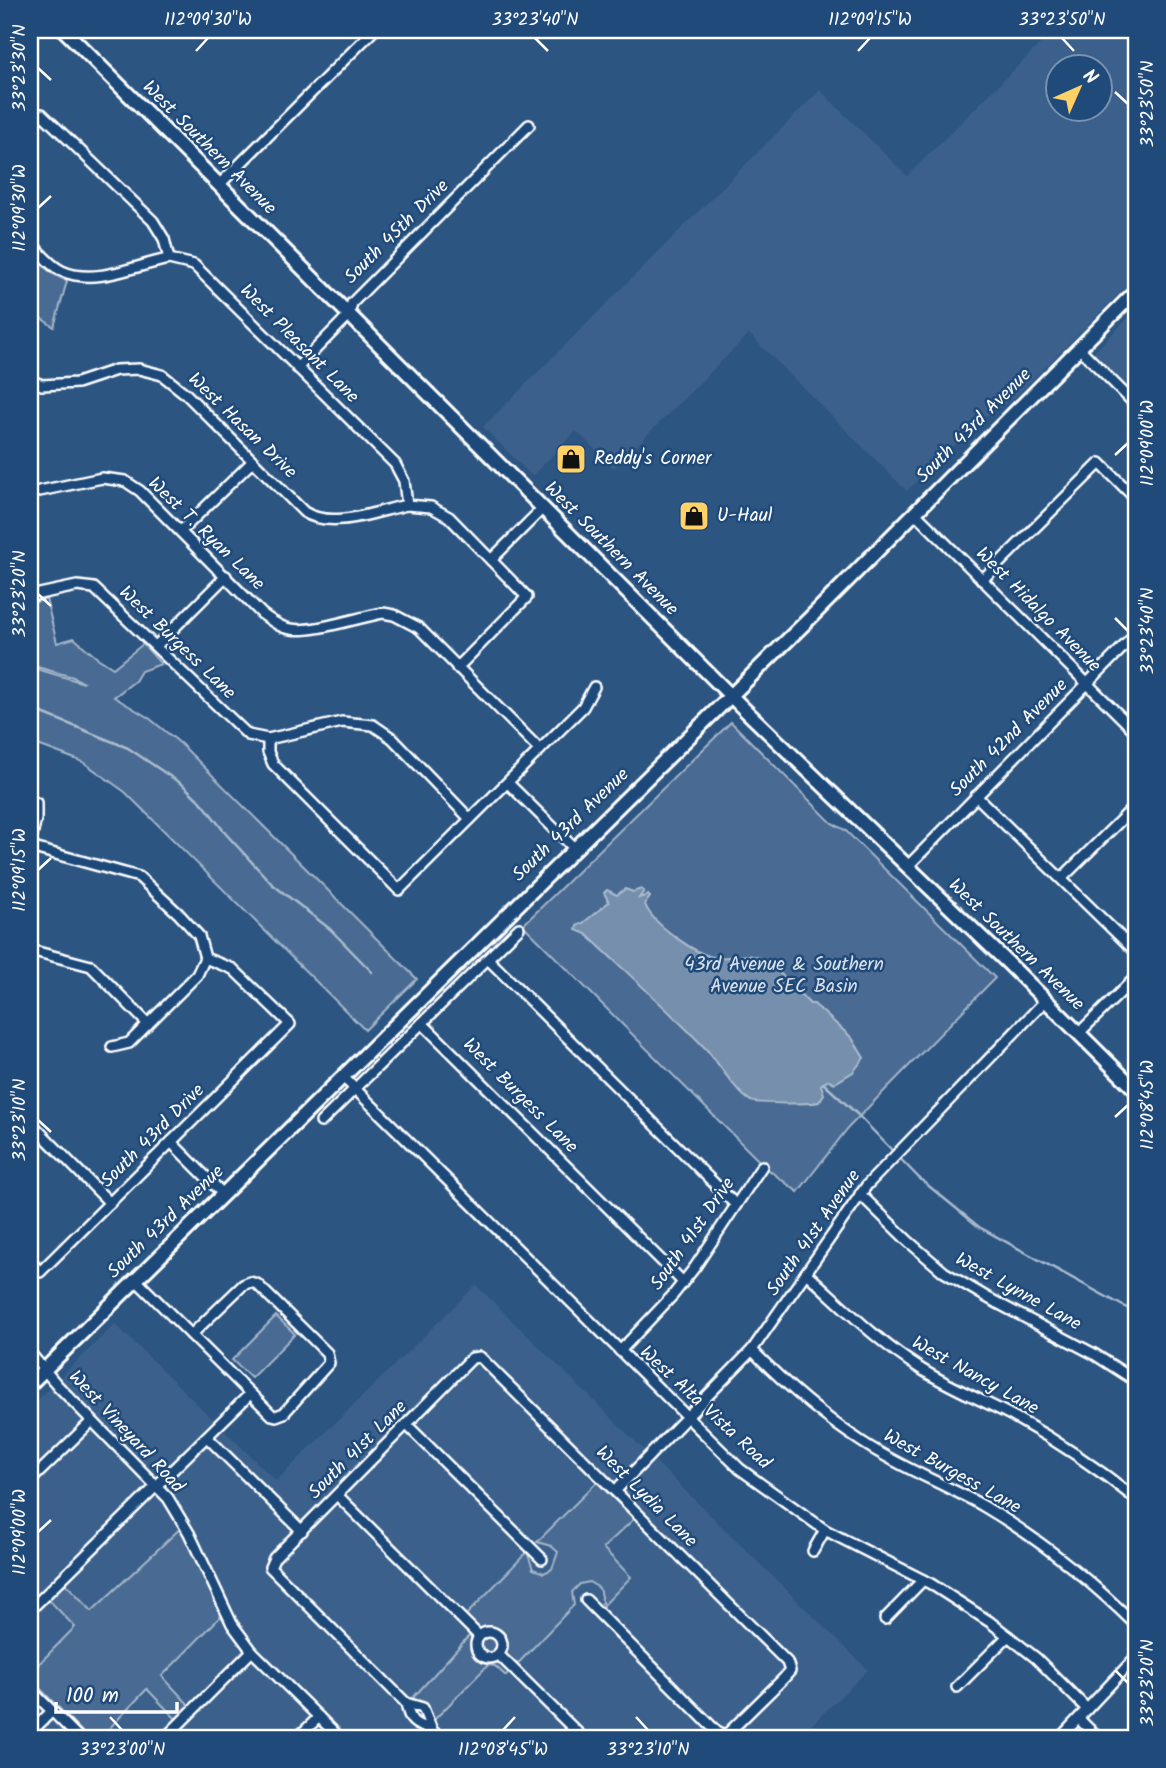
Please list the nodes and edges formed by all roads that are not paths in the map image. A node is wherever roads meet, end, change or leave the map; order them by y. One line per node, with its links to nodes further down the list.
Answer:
1 (34, 30): 4 (street)
2 (64, 30): 7 (main road, West Southern Avenue)
3 (374, 30): 7 (street)
4 (30, 34)
5 (529, 125): 11 (street, South 45th Drive)
6 (30, 127): 9 (street)
7 (219, 185): 11 (main road, West Southern Avenue)
8 (30, 242): 9 (street)
9 (169, 259): 13 (street, West Pleasant Lane)
10 (1136, 291): 12 (main road, South 43rd Avenue)
11 (349, 316): 13 (street, South 45th Drive); 20 (main road, West Southern Avenue)
12 (1080, 348): 15 (street); 21 (main road, South 43rd Avenue)
13 (297, 368): 19 (street, West Pleasant Lane)
14 (30, 380): 16 (street, West Hasan Drive)
15 (1136, 405)
16 (253, 461): 19 (street, West Hasan Drive); 22 (street)
17 (30, 493): 22 (street, West T. Ryan Lane)
18 (1136, 499): 25 (street)
19 (407, 505): 23 (street)
20 (543, 508): 23 (street); 32 (main road, West Southern Avenue)
21 (915, 513): 25 (street, West Hidalgo Avenue); 32 (main road, South 43rd Avenue)
22 (181, 531): 24 (street, West T. Ryan Lane)
23 (491, 560): 29 (street)
24 (226, 576): 28 (street); 29 (street, West T. Ryan Lane)
25 (982, 580): 30 (street, West Hidalgo Avenue)
26 (30, 596): 28 (street, West Burgess Lane)
27 (1136, 634): 30 (street, South 42nd Avenue)
28 (156, 646): 34 (street, West Burgess Lane)
29 (457, 668): 35 (street)
30 (1087, 684): 33 (street, West Hidalgo Avenue); 37 (street, South 42nd Avenue)
31 (594, 687): 35 (street)
32 (731, 696): 42 (main road, South 43rd Avenue); 43 (main road, West Southern Avenue)
33 (1136, 732)
34 (268, 738): 40 (street); 40 (street)
35 (540, 750): 36 (street)
36 (508, 783): 40 (street); 42 (street)
37 (976, 796): 43 (street, South 42nd Avenue); 44 (street)
38 (33, 802): 41 (street)
39 (1136, 805): 44 (street)
40 (470, 819)
41 (30, 845): 48 (street)
42 (573, 848): 56 (main road, South 43rd Avenue)
43 (908, 866): 51 (main road, West Southern Avenue)
44 (1062, 878): 47 (street)
45 (519, 928): 49 (street)
46 (30, 950): 53 (street)
47 (1136, 952)
48 (205, 958): 53 (street); 61 (street, South 43rd Drive)
49 (488, 959): 52 (street); 66 (street)
50 (1136, 977): 54 (street)
51 (1046, 1000): 54 (main road, West Southern Avenue); 64 (street, South 41st Avenue)
52 (422, 1023): 57 (street); 70 (street, West Burgess Lane)
53 (148, 1024): 55 (street)
54 (1079, 1033): 58 (main road, West Southern Avenue)
55 (112, 1046)
56 (342, 1076): 57 (street, West Alta Vista Road); 63 (main road, South 43rd Avenue)
57 (356, 1089): 60 (street); 73 (street, West Alta Vista Road)
58 (1136, 1090)
59 (30, 1122): 65 (street)
60 (321, 1122)
61 (171, 1142): 63 (street); 65 (street, South 43rd Drive)
62 (762, 1166): 66 (street, South 41st Drive)
63 (223, 1194): 69 (main road, South 43rd Avenue)
64 (860, 1194): 68 (street, South 41st Avenue); 77 (street, West Lynne Lane)
65 (110, 1203): 67 (street, South 43rd Drive)
66 (736, 1205): 70 (street, South 41st Drive)
67 (30, 1261)
68 (806, 1273): 72 (street, South 41st Avenue); 88 (street, West Nancy Lane)
69 (135, 1279): 71 (street); 76 (main road, South 43rd Avenue)
70 (683, 1282): 73 (street, South 41st Drive)
71 (191, 1335): 79 (street); 79 (street)
72 (752, 1350): 80 (street, South 41st Avenue); 97 (street, West Burgess Lane)
73 (620, 1351): 80 (street, West Alta Vista Road)
74 (30, 1353): 76 (street, West Vineyard Road)
75 (472, 1358): 82 (street, South 41st Lane); 86 (street, West Lydia Lane)
76 (44, 1370): 78 (main road, South 43rd Avenue); 81 (street, West Vineyard Road)
77 (1136, 1381)
78 (30, 1384)
79 (250, 1394): 83 (street)
80 (687, 1418): 86 (street, South 41st Avenue); 89 (street, West Alta Vista Road)
81 (92, 1421): 84 (street); 85 (street, West Vineyard Road)
82 (407, 1424): 87 (street, South 41st Lane); 92 (street)
83 (207, 1437): 85 (street); 90 (street)
84 (30, 1481)
85 (156, 1487): 95 (street); 100 (street, West Vineyard Road)
86 (615, 1490): 118 (street, West Lydia Lane)
87 (337, 1495): 90 (street, South 41st Lane); 98 (street)
88 (1136, 1499)
89 (825, 1530): 91 (street); 93 (street, West Alta Vista Road)
90 (302, 1531): 105 (street, South 41st Lane)
91 (813, 1551)
92 (542, 1559)
93 (923, 1580): 96 (street); 99 (street, West Alta Vista Road)
94 (586, 1600): 118 (street)
95 (30, 1610)
96 (885, 1619)
97 (1136, 1625)
98 (479, 1636): 101 (street); 101 (street)
99 (1008, 1636): 103 (street); 106 (street, West Alta Vista Road)
100 (252, 1651): 108 (street, West Vineyard Road); 113 (street)
101 (498, 1654): 117 (street)
102 (1136, 1657): 106 (street)
103 (957, 1687)
104 (30, 1689): 107 (street)
105 (406, 1703): 110 (street); 110 (street)
106 (1087, 1709): 109 (street)
107 (52, 1711): 111 (street); 112 (street)
108 (319, 1717): 114 (street); 115 (street, West Vineyard Road)
109 (1079, 1719): 119 (street); 120 (street)
110 (430, 1728): 116 (street)
111 (30, 1733)
112 (79, 1738)
113 (165, 1738)
114 (297, 1738)
115 (340, 1738)
116 (441, 1738)
117 (583, 1738)
118 (723, 1738)
119 (1060, 1738)
120 (1098, 1738)

